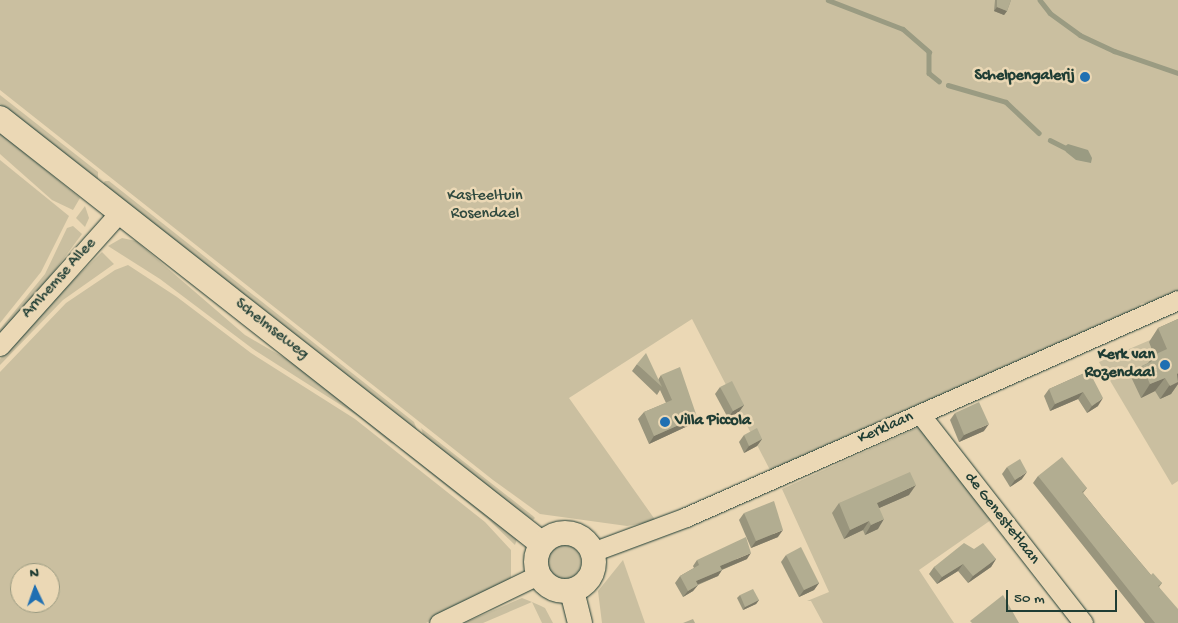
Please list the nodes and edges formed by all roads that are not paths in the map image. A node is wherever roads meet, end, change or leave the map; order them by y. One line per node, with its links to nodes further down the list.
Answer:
1 (0, 118): 2 (main road, Schelmseweg)
2 (120, 213): 4 (street, Arnhemse Allee); 6 (main road, Schelmseweg)
3 (1178, 300): 5 (street, Kerklaan)
4 (0, 346)
5 (920, 414): 7 (street, Kerklaan); 12 (street, de Genestetlaan)
6 (541, 543): 7 (main road); 8 (main road)
7 (592, 552): 9 (main road)
8 (530, 579): 9 (main road); 10 (street)
9 (572, 591): 11 (main road)
10 (438, 623)
11 (580, 623)
12 (1083, 623)

